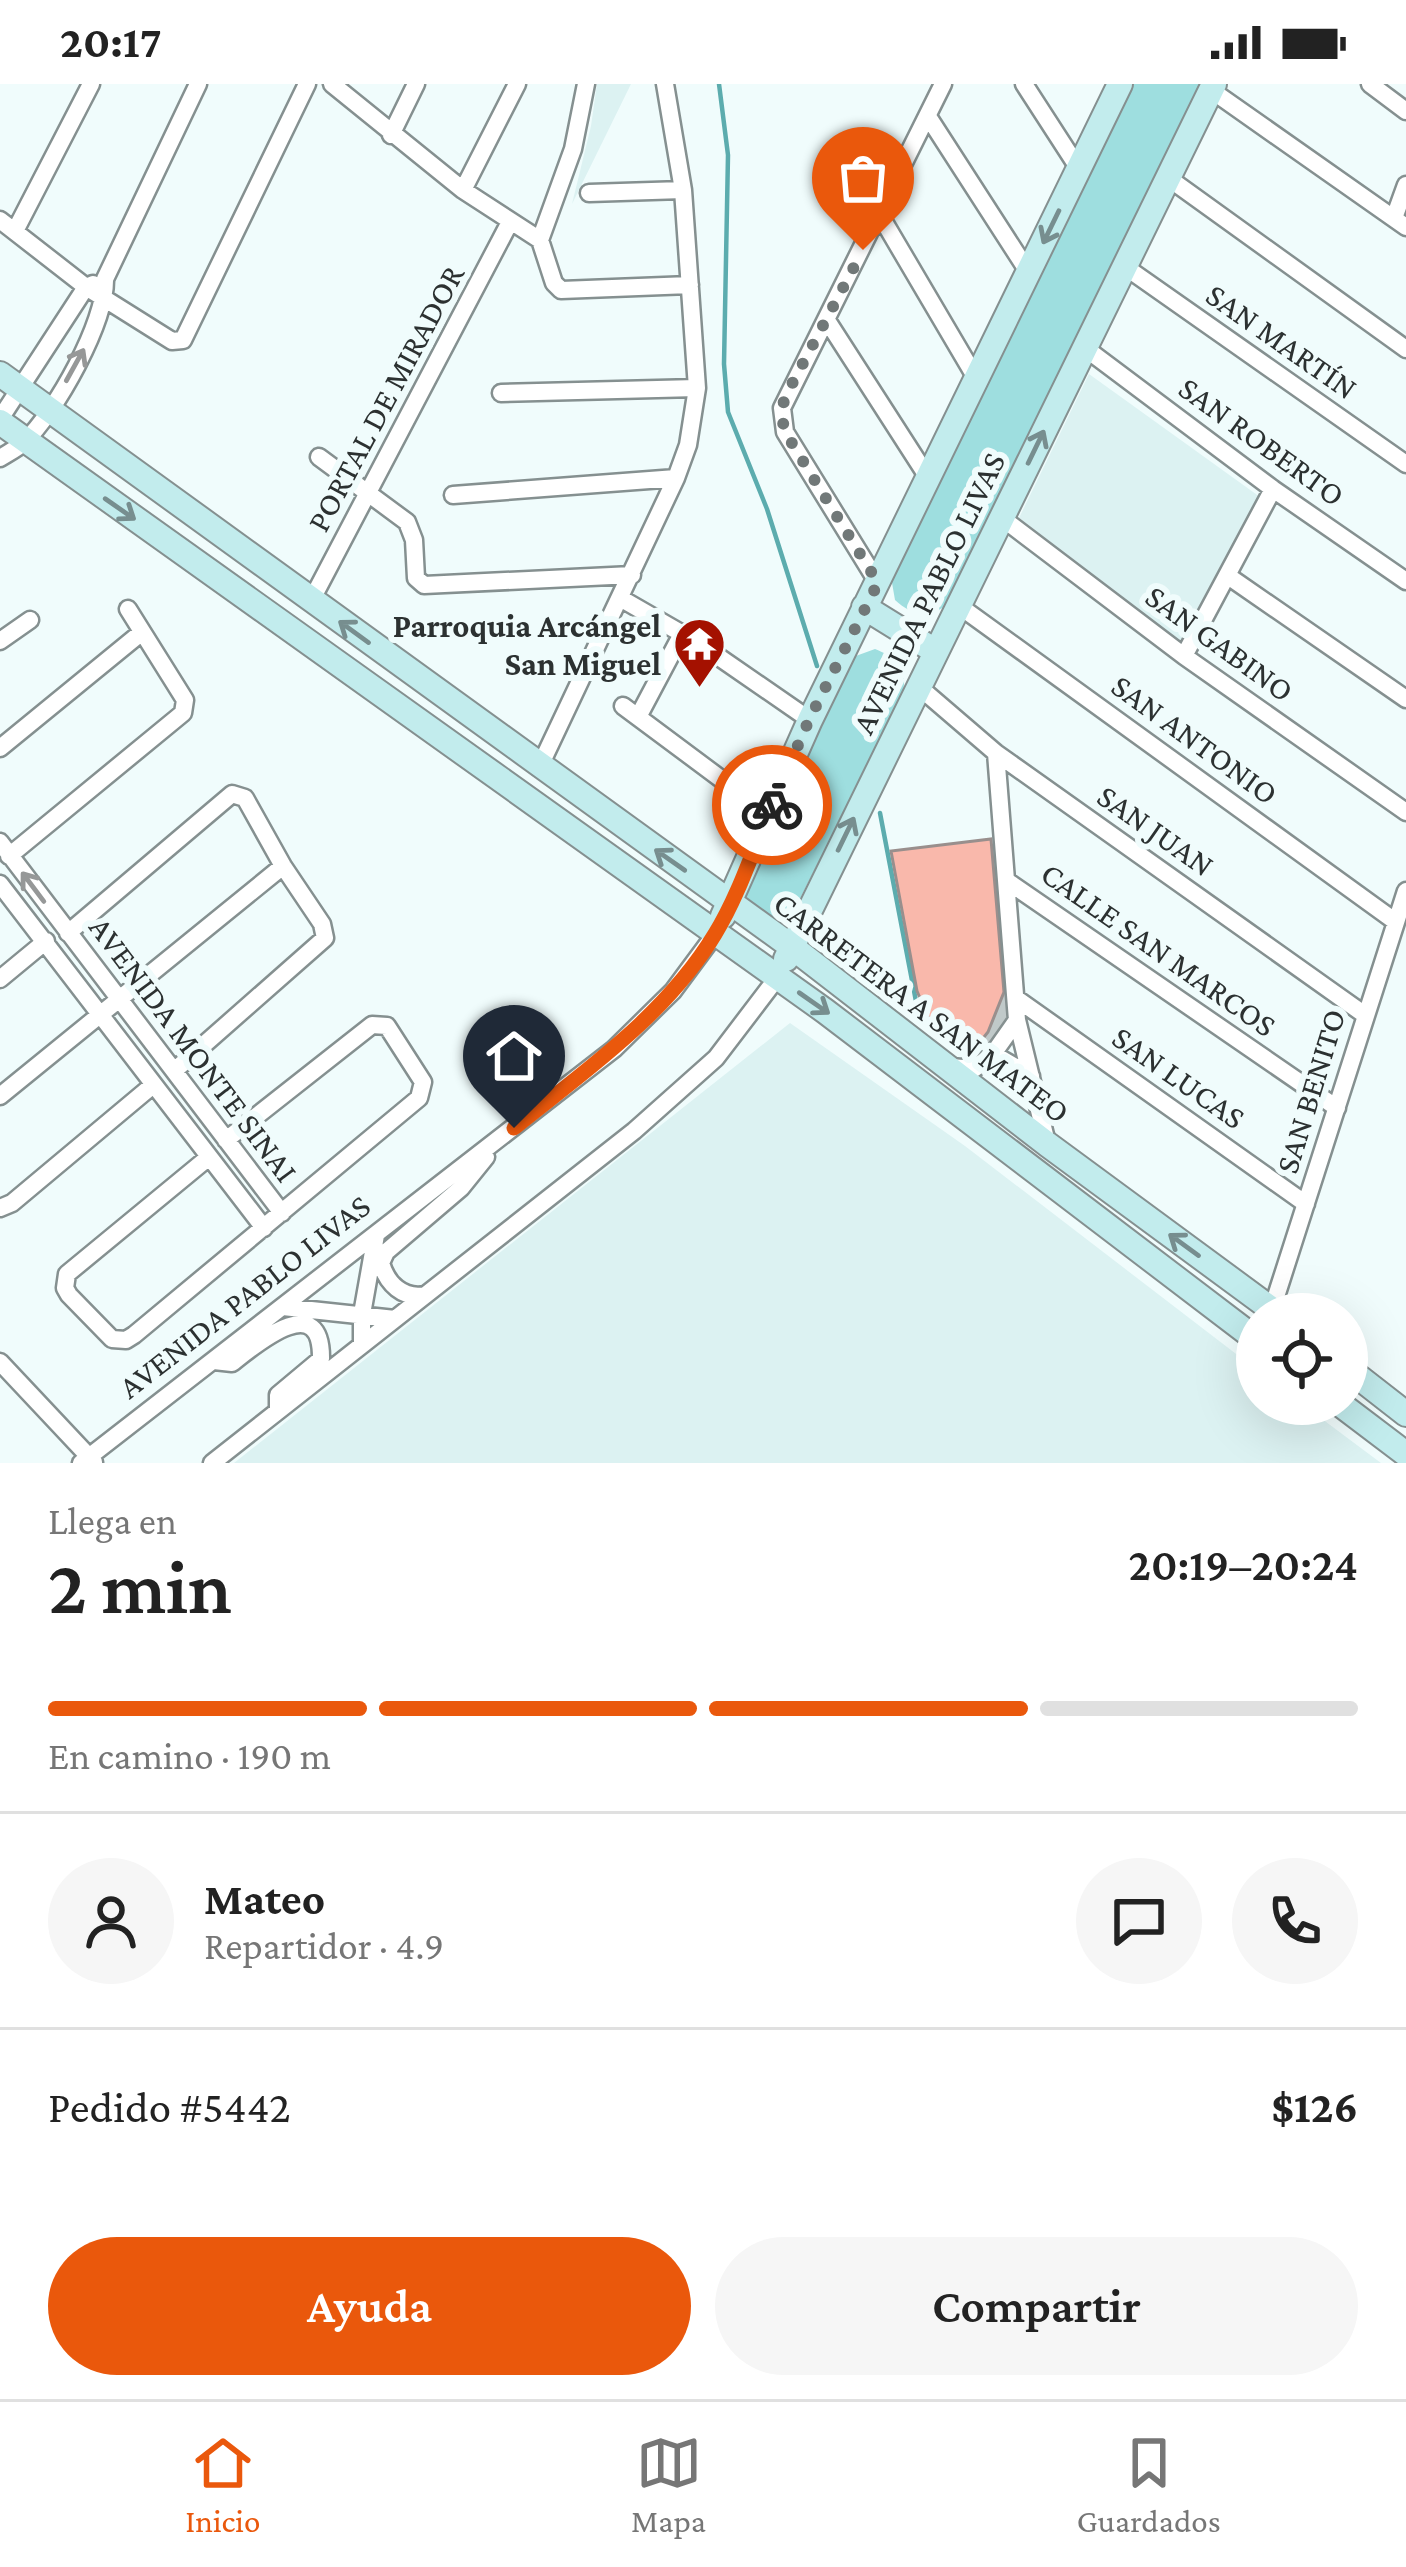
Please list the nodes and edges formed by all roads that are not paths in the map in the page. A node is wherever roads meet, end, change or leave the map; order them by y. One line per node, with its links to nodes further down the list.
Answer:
1 (91, 84): 26 (street)
2 (198, 84): 30 (street)
3 (307, 84): 33 (street)
4 (332, 84): 16 (street)
5 (416, 84): 16 (street)
6 (517, 84): 20 (street)
7 (586, 84): 27 (street)
8 (665, 84): 21 (street)
9 (944, 84): 15 (street)
10 (1024, 84): 17 (street)
11 (1120, 84): 17 (main road, AVENIDA PABLO LIVAS)
12 (1370, 84): 14 (street)
13 (1213, 87): 18 (main road, AVENIDA PABLO LIVAS); 25 (street)
14 (1406, 111)
15 (929, 118): 23 (street); 29 (street)
16 (391, 135): 20 (street)
17 (1078, 169): 29 (main road, AVENIDA PABLO LIVAS, one-way to 29)
18 (1167, 177): 28 (main road, AVENIDA PABLO LIVAS); 36 (street)
19 (1406, 185): 25 (street)
20 (463, 190): 24 (street)
21 (683, 190): 22 (street); 31 (street)
22 (589, 193)
23 (880, 215): 34 (street); 37 (street)
24 (510, 222): 27 (street); 50 (street, PORTAL DE MIRADOR)
25 (1400, 223)
26 (8, 225): 32 (street)
27 (540, 240): 31 (street)
28 (1124, 266): 35 (main road, AVENIDA PABLO LIVAS); 46 (street, SAN MARTÍN)
29 (1029, 273): 37 (main road, AVENIDA PABLO LIVAS)
30 (105, 279): 32 (street); 33 (street)
31 (690, 286): 39 (street)
32 (86, 287): 33 (street); 38 (street)
33 (105, 301): 41 (street, one-way to 33)
34 (828, 322): 48 (street); 56 (street)
35 (1084, 348): 49 (street, SAN ROBERTO); 52 (main road, AVENIDA PABLO LIVAS, one-way to 35)
36 (1406, 349)
37 (976, 378): 48 (main road, AVENIDA PABLO LIVAS)
38 (10, 382): 41 (main road, CARRETERA A SAN MATEO); 42 (street)
39 (697, 388): 40 (street); 47 (street)
40 (501, 393)
41 (46, 411): 43 (street); 58 (main road, CARRETERA A SAN MATEO)
42 (0, 420): 43 (main road, CARRETERA A SAN MATEO)
43 (24, 442): 45 (street); 59 (main road, CARRETERA A SAN MATEO, one-way to 59)
44 (319, 457): 50 (street)
45 (0, 458)
46 (1406, 464)
47 (676, 478): 51 (street); 53 (street)
48 (928, 479): 56 (main road, AVENIDA PABLO LIVAS)
49 (1274, 489): 54 (street); 55 (street, SAN ROBERTO)
50 (371, 493): 53 (street); 58 (street, PORTAL DE MIRADOR)
51 (453, 495)
52 (1002, 518): 60 (main road, AVENIDA PABLO LIVAS); 68 (street, SAN GABINO)
53 (632, 575): 57 (street)
54 (1228, 576): 68 (street); 70 (street)
55 (1406, 581)
56 (878, 583): 61 (main road, AVENIDA PABLO LIVAS)
57 (620, 598): 65 (street); 74 (street)
58 (311, 601): 59 (main road); 74 (main road, CARRETERA A SAN MATEO, one-way to 58)
59 (260, 605): 75 (main road, CARRETERA A SAN MATEO)
60 (958, 605): 67 (main road, AVENIDA PABLO LIVAS); 84 (street, SAN ANTONIO)
61 (864, 607): 67 (main road); 71 (main road, AVENIDA PABLO LIVAS)
62 (128, 609): 64 (street)
63 (30, 620): 66 (street)
64 (142, 632): 72 (street); 78 (street)
65 (682, 634): 71 (street); 77 (street)
66 (0, 641)
67 (935, 652): 69 (main road, AVENIDA PABLO LIVAS)
68 (1184, 656): 76 (street, SAN GABINO)
69 (918, 686): 73 (street, SAN JUAN); 88 (main road, AVENIDA PABLO LIVAS, one-way to 69)
70 (1406, 698)
71 (809, 720): 77 (main road, AVENIDA PABLO LIVAS)
72 (0, 748)
73 (995, 753): 80 (street); 94 (street, SAN JUAN)
74 (539, 768): 75 (main road); 83 (main road, CARRETERA A SAN MATEO, one-way to 74)
75 (486, 770): 86 (main road, CARRETERA A SAN MATEO)
76 (1406, 812)
77 (768, 814): 83 (main road, AVENIDA PABLO LIVAS)
78 (4, 849): 85 (street, AVENIDA MONTE SINAI, one-way to 78)
79 (283, 866): 85 (street); 91 (street); 98 (street)
80 (1007, 880): 92 (street); 102 (street, CALLE SAN MARCOS)
81 (0, 884): 87 (street, AVENIDA MONTE SINAI)
82 (1406, 891): 84 (street, SAN BENITO)
83 (729, 903): 86 (main road, AVENIDA PABLO LIVAS); 88 (main road, CARRETERA A SAN MATEO)
84 (1396, 922): 94 (street, SAN BENITO)
85 (68, 933): 91 (street, AVENIDA MONTE SINAI)
86 (716, 933): 89 (main road, CARRETERA A SAN MATEO); 103 (street, AVENIDA PABLO LIVAS)
87 (46, 941): 90 (street); 93 (street, AVENIDA MONTE SINAI)
88 (792, 947): 89 (main road, AVENIDA PABLO LIVAS); 97 (main road, CARRETERA A SAN MATEO)
89 (777, 978): 112 (main road, CARRETERA A SAN MATEO, one-way to 112); 115 (street, AVENIDA PABLO LIVAS)
90 (0, 979)
91 (119, 997): 93 (street); 98 (street, AVENIDA MONTE SINAI)
92 (1017, 999): 95 (street); 107 (street, SAN LUCAS)
93 (101, 1014): 100 (street, AVENIDA MONTE SINAI); 101 (street)
94 (1365, 1015): 102 (street, SAN BENITO)
95 (1017, 1019): 96 (street); 99 (street)
96 (993, 1054): 97 (street); 99 (street)
97 (944, 1065): 105 (main road, CARRETERA A SAN MATEO)
98 (174, 1071): 104 (street, AVENIDA MONTE SINAI)
99 (1031, 1076): 105 (street)
100 (153, 1085): 106 (street, AVENIDA MONTE SINAI); 108 (street)
101 (0, 1096)
102 (1337, 1108): 107 (street, SAN BENITO)
103 (501, 1138): 111 (street, AVENIDA PABLO LIVAS); 115 (street)
104 (226, 1140): 109 (street, AVENIDA MONTE SINAI); 109 (street)
105 (1047, 1144): 113 (main road, CARRETERA A SAN MATEO, one-way to 105)
106 (208, 1157): 110 (street, AVENIDA MONTE SINAI); 110 (street)
107 (1306, 1204): 114 (street, SAN BENITO)
108 (0, 1208)
109 (282, 1213): 110 (street, AVENIDA MONTE SINAI)
110 (264, 1228)
111 (376, 1234): 117 (street, AVENIDA PABLO LIVAS); 118 (street)
112 (1191, 1289): 116 (main road); 120 (main road, CARRETERA A SAN MATEO)
113 (1242, 1293)
114 (1277, 1293)
115 (425, 1295): 119 (street, AVENIDA PABLO LIVAS)
116 (1236, 1303)
117 (283, 1307): 118 (street); 122 (street, AVENIDA PABLO LIVAS)
118 (362, 1314): 119 (street); 121 (street)
119 (394, 1319): 121 (street, AVENIDA PABLO LIVAS)
120 (1236, 1324)
121 (362, 1345): 125 (street, AVENIDA PABLO LIVAS)
122 (214, 1361): 125 (street); 129 (street, AVENIDA PABLO LIVAS)
123 (0, 1362): 129 (street)
124 (1368, 1384): 126 (main road)
125 (278, 1412): 130 (street, AVENIDA PABLO LIVAS)
126 (1406, 1414)
127 (1368, 1424): 128 (main road)
128 (1406, 1454)
129 (88, 1461)
130 (212, 1463)

